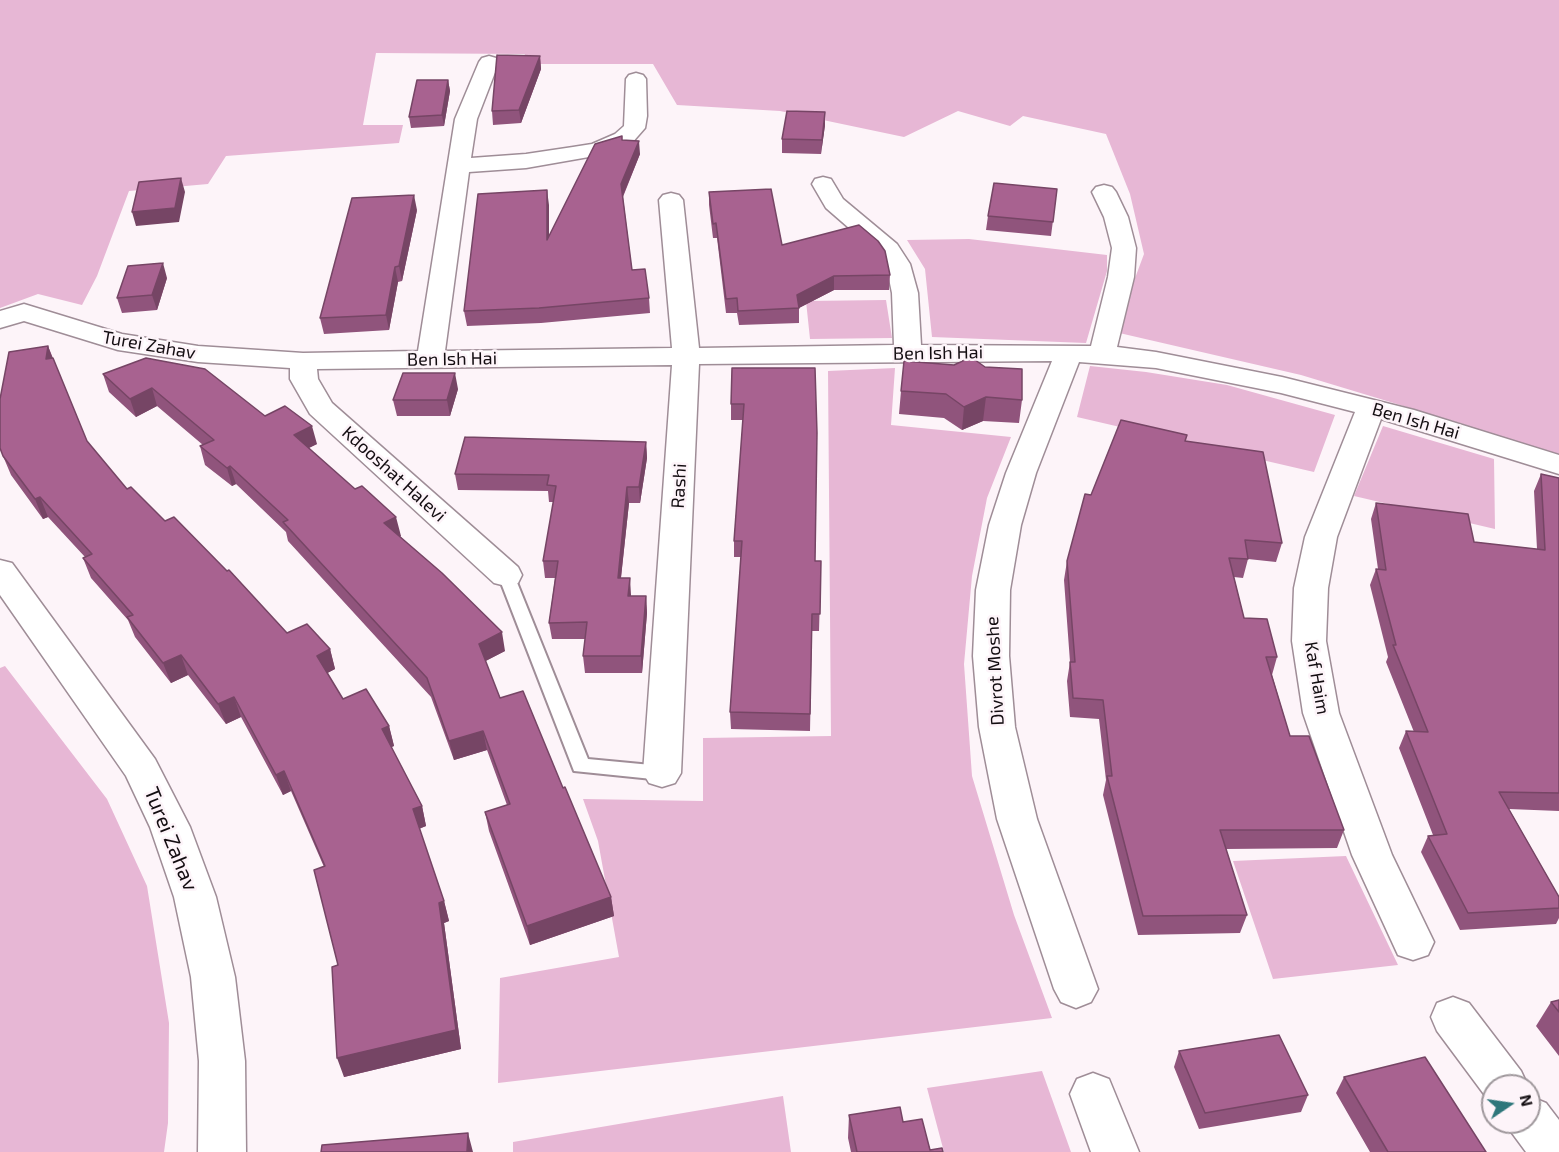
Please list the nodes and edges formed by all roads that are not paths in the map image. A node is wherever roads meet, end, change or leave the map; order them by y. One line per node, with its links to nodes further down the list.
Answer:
1 (489, 62): 3 (street)
2 (636, 79): 3 (street)
3 (459, 166): 11 (street)
4 (823, 184): 8 (street)
5 (1104, 192): 9 (street, Divrot Moshe)
6 (671, 200): 10 (street, Rashi)
7 (0, 320): 12 (street, Turei Zahav)
8 (908, 353): 9 (street, Ben Ish Hai); 10 (street, Ben Ish Hai)
9 (1086, 354): 13 (street, Ben Ish Hai); 19 (street, Divrot Moshe)
10 (686, 356): 11 (street, Ben Ish Hai); 17 (street, Rashi)
11 (430, 359): 12 (street, Ben Ish Hai)
12 (303, 361): 16 (street, Kdooshat Halevi)
13 (1371, 408): 14 (street, Ben Ish Hai); 18 (street, Kaf Haim)
14 (1559, 465)
15 (0, 571): 24 (street, Turei Zahav)
16 (506, 575): 17 (lane)
17 (662, 772)
18 (1413, 942)
19 (1077, 989)
20 (1454, 1017): 21 (street)
21 (1496, 1074)
22 (1093, 1094): 25 (street)
23 (1541, 1134): 26 (street)
24 (222, 1152)
25 (1115, 1152)
26 (1555, 1152)

